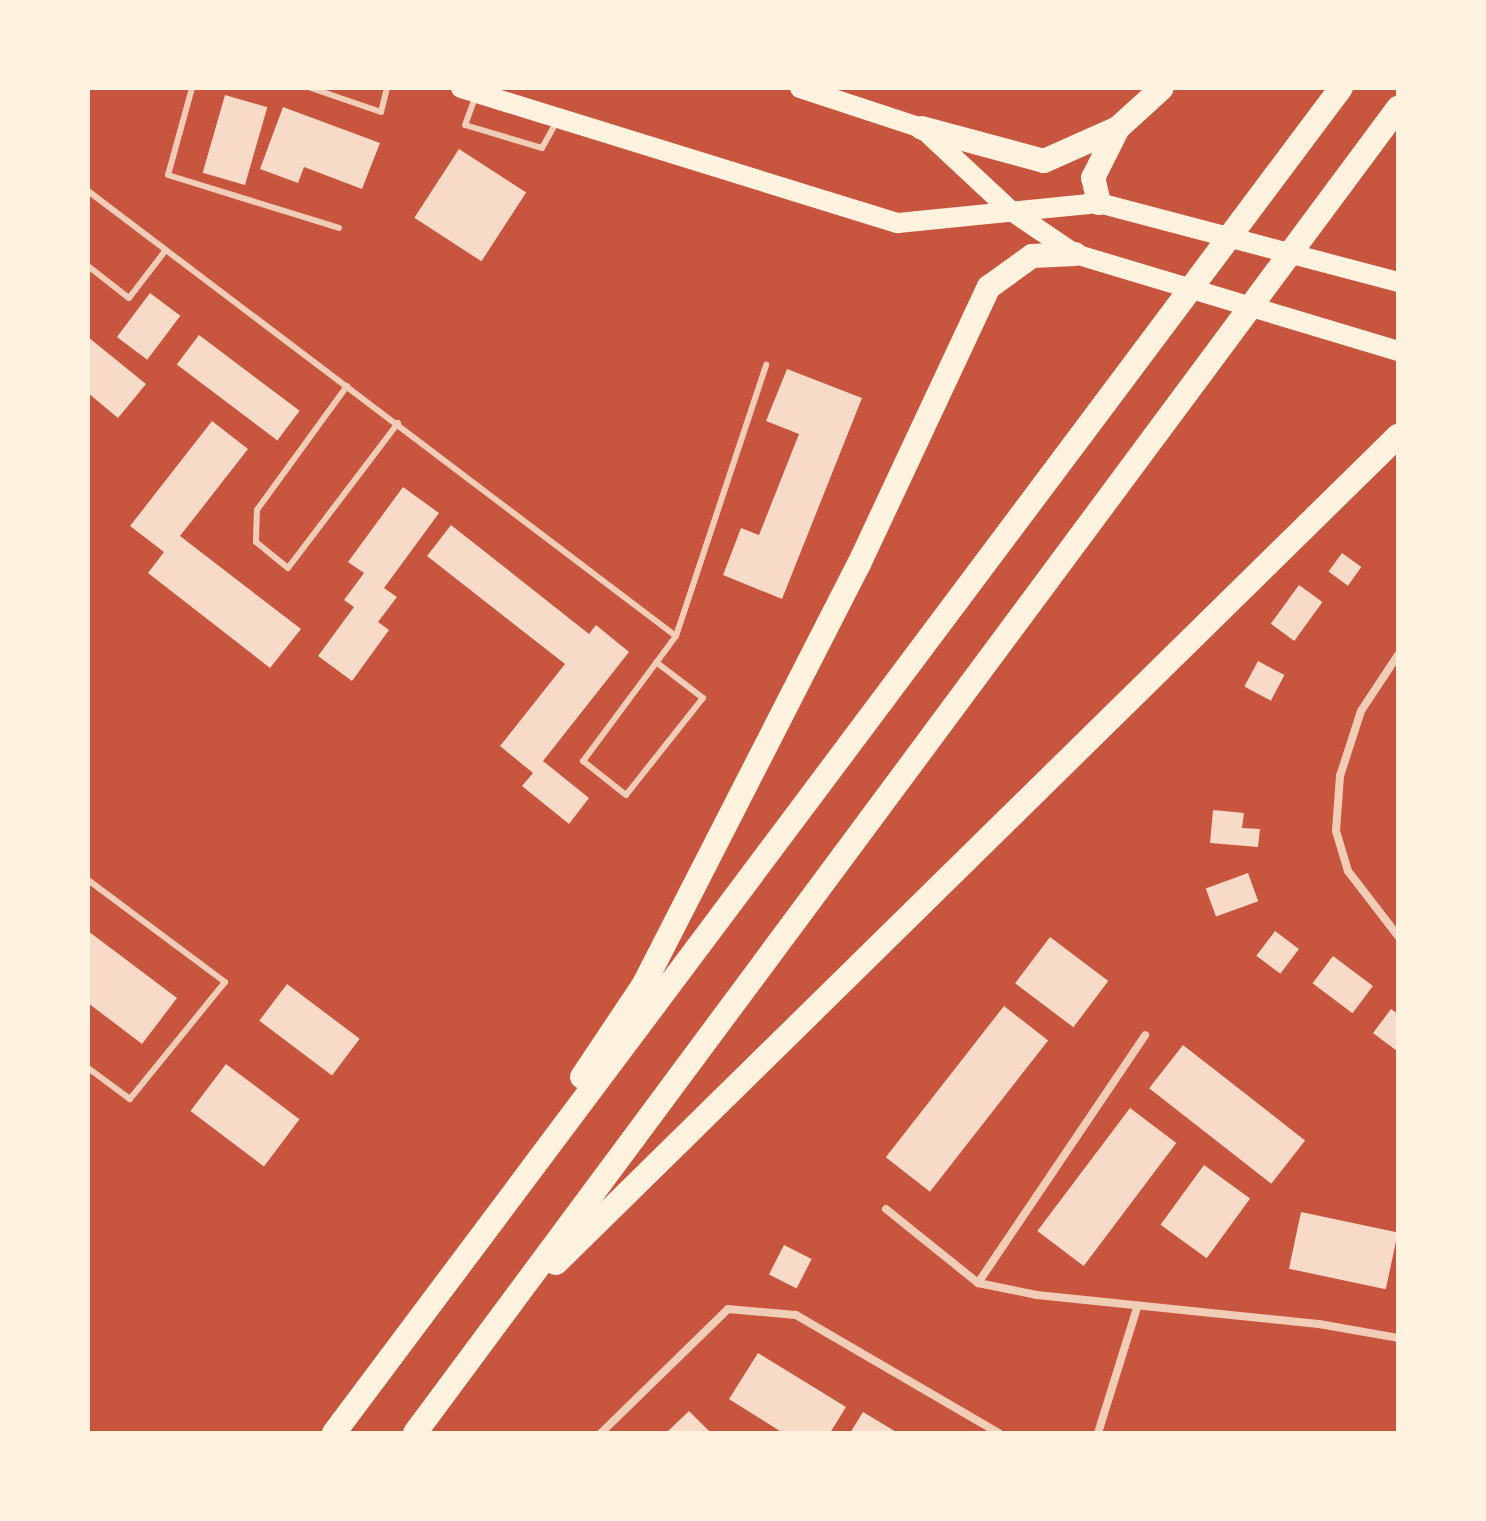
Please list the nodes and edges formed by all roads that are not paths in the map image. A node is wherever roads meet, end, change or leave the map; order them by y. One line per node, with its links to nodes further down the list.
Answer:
1 (192, 88): 15 (lane)
2 (311, 88): 3 (lane)
3 (387, 88)
4 (800, 88): 10 (main road)
5 (1162, 88): 11 (highway)
6 (1341, 88): 35 (highway)
7 (469, 90): 9 (main road); 9 (lane)
8 (1398, 108): 36 (highway)
9 (560, 115): 14 (main road)
10 (922, 128): 11 (highway); 14 (main road)
11 (1118, 128): 13 (highway)
12 (88, 191): 16 (lane)
13 (1099, 203): 14 (main road); 19 (main road)
14 (1010, 210): 17 (main road)
15 (339, 228)
16 (165, 251): 18 (lane); 22 (lane)
17 (1075, 254): 20 (main road); 35 (highway)
18 (88, 266)
19 (1398, 282)
20 (1398, 351)
21 (766, 365): 25 (lane)
22 (347, 386): 23 (lane); 23 (lane)
23 (398, 423): 25 (lane)
24 (1398, 436): 36 (highway)
25 (676, 636): 27 (lane)
26 (1398, 655): 29 (street)
27 (656, 662): 27 (lane)
28 (88, 880): 31 (lane)
29 (1398, 936)
30 (1145, 1035): 33 (street)
31 (88, 1068)
32 (886, 1209): 33 (street)
33 (978, 1283): 34 (street)
34 (1137, 1308): 37 (street); 42 (street)
35 (426, 1312): 38 (highway)
36 (503, 1315): 39 (highway)
37 (1398, 1338)
38 (334, 1433)
39 (415, 1433)
40 (601, 1433): 41 (street)
41 (999, 1433)
42 (1098, 1433)

